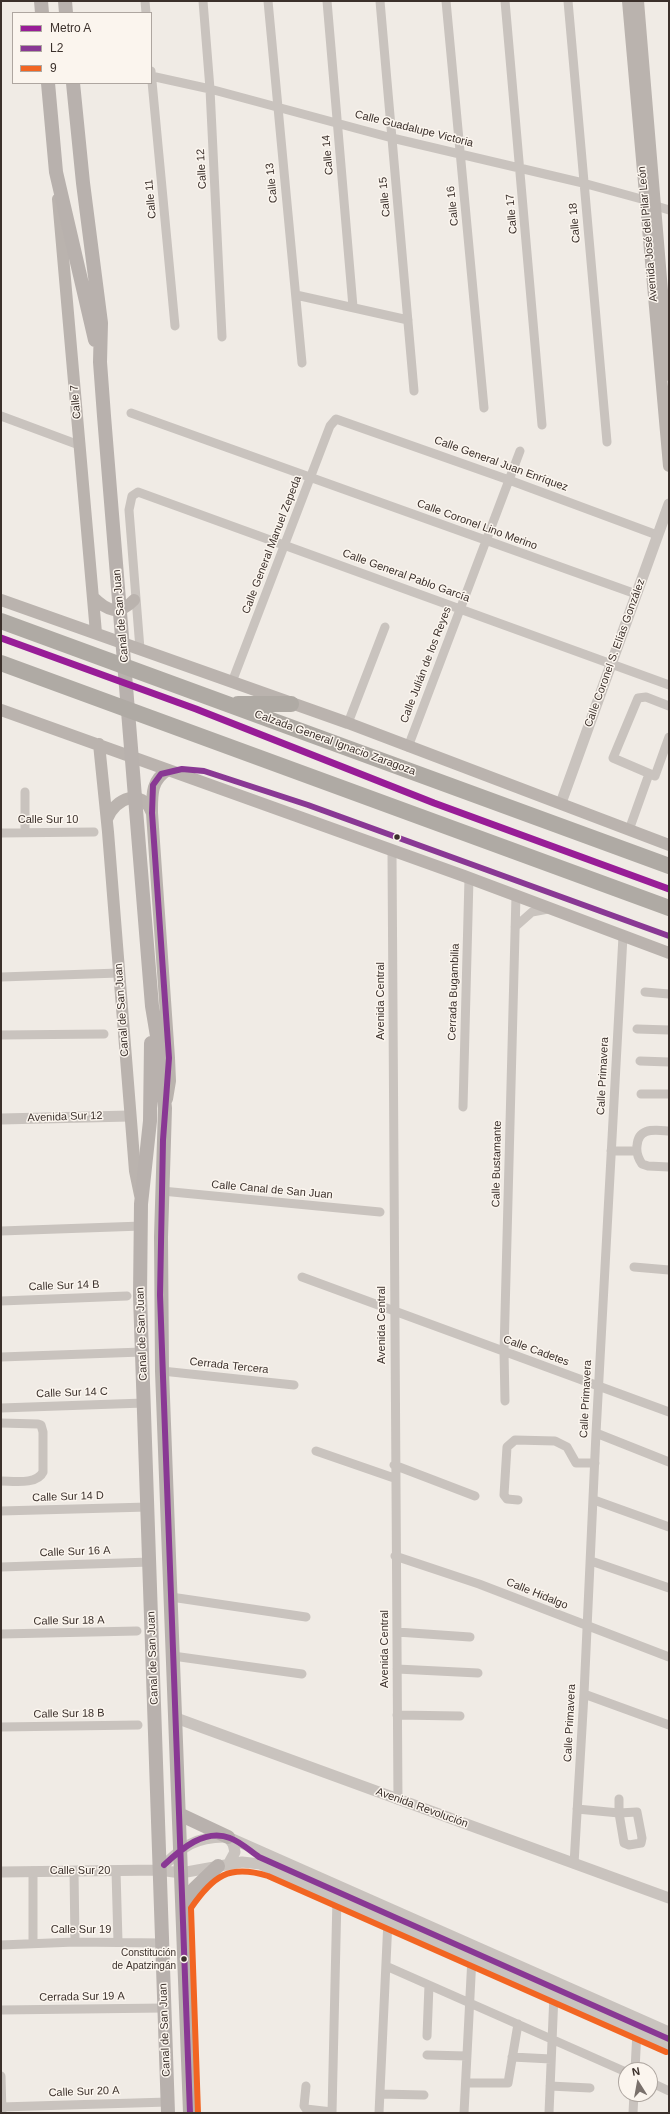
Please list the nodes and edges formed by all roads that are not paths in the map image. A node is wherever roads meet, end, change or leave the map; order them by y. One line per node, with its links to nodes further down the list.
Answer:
1 (40, 1): 13 (main road)
2 (65, 1): 14 (main road)
3 (145, 1): 15 (street)
4 (203, 1): 20 (street, Calle 12)
5 (268, 1): 21 (street, Calle 13)
6 (327, 1): 22 (street, Calle 14)
7 (380, 1): 23 (street, Calle 15)
8 (446, 1): 24 (street, Calle 16)
9 (505, 1): 25 (street, Calle 17)
10 (568, 1): 27 (street, Calle 18)
11 (628, 1): 28 (main road, Avenida José del Pilar León)
12 (638, 1): 29 (main road, Avenida José del Pilar León)
13 (42, 12)
14 (66, 12)
15 (146, 12)
16 (152, 76): 20 (street, Calle Guadalupe Victoria)
17 (48, 84): 26 (main road, Calle 7)
18 (73, 84): 36 (main road, Calle 7)
19 (152, 84): 34 (street, Calle 11)
20 (210, 89): 21 (street, Calle Guadalupe Victoria); 35 (street, Calle 12)
21 (276, 108): 22 (street, Calle Guadalupe Victoria); 31 (street, Calle 13)
22 (337, 122): 23 (street, Calle Guadalupe Victoria); 32 (street, Calle 14)
23 (392, 138): 24 (street, Calle Guadalupe Victoria); 33 (street, Calle 15)
24 (460, 153): 25 (street, Calle Guadalupe Victoria); 40 (street, Calle 16)
25 (520, 168): 27 (street, Calle Guadalupe Victoria); 45 (street, Calle 17)
26 (56, 172): 36 (main road, Calle 7); 47 (main road, Calle 7)
27 (584, 184): 28 (street, Calle Guadalupe Victoria); 46 (street, Calle 18)
28 (645, 200): 29 (street, Calle Guadalupe Victoria); 49 (main road, Avenida José del Pilar León)
29 (656, 206): 30 (street, Calle Guadalupe Victoria); 38 (main road, Avenida José del Pilar León)
30 (669, 210)
31 (296, 295): 32 (street); 37 (street, Calle 13)
32 (353, 307): 33 (street)
33 (408, 320): 39 (street, Calle 15)
34 (175, 326)
35 (222, 337)
36 (100, 362): 43 (main road, Calle 7)
37 (302, 363)
38 (669, 375)
39 (414, 391)
40 (484, 408)
41 (131, 413): 50 (street, Calle Coronel Lino Merino)
42 (1, 416): 47 (street)
43 (104, 416): 101 (main road, Canal de San Juan)
44 (336, 419): 50 (street, Calle General Manuel Zepeda); 51 (street, Calle General Juan Enríquez)
45 (542, 426)
46 (607, 442)
47 (80, 445): 57 (main road, Calle 7)
48 (520, 452): 51 (street, Calle Julián de los Reyes)
49 (669, 466)
50 (310, 478): 54 (street, Calle Coronel Lino Merino); 55 (street, Calle General Manuel Zepeda)
51 (509, 480): 53 (street, Calle General Juan Enríquez); 54 (street, Calle Julián de los Reyes)
52 (669, 504): 53 (street, Calle Coronel S. Elías González)
53 (657, 535): 56 (street, Calle Coronel S. Elías González)
54 (485, 540): 56 (street, Calle Coronel Lino Merino); 60 (street, Calle Julián de los Reyes)
55 (285, 544): 59 (street, Calle General Pablo García); 60 (street, Calle General Pablo García); 67 (street, Calle General Manuel Zepeda)
56 (636, 594): 66 (street, Calle Coronel S. Elías González)
57 (93, 597): 59 (main road); 63 (main road, Calle 7)
58 (1, 600): 63 (main road, Calzada General Ignacio Zaragoza)
59 (134, 600): 64 (street)
60 (460, 609): 66 (street, Calle General Pablo García); 76 (street, Calle Julián de los Reyes)
61 (1, 621): 69 (highway, Calzada General Ignacio Zaragoza)
62 (385, 627): 73 (street)
63 (96, 633): 64 (main road, Calzada General Ignacio Zaragoza)
64 (140, 649): 67 (main road, Calzada General Ignacio Zaragoza)
65 (1, 663): 92 (highway)
66 (611, 664): 68 (street, Calle General Pablo García); 80 (street, Calle Coronel S. Elías González)
67 (232, 682): 70 (main road, Calzada General Ignacio Zaragoza)
68 (669, 685)
69 (227, 704): 70 (highway); 89 (highway, Calzada General Ignacio Zaragoza)
70 (291, 704): 73 (main road, Calzada General Ignacio Zaragoza)
71 (669, 706): 78 (street)
72 (1, 710): 75 (main road)
73 (348, 723): 76 (main road, Calzada General Ignacio Zaragoza)
74 (669, 737): 78 (street)
75 (99, 744): 77 (main road); 82 (main road, Canal de San Juan)
76 (408, 747): 80 (main road, Calzada General Ignacio Zaragoza)
77 (168, 770): 81 (main road, Canal de San Juan); 88 (main road)
78 (649, 774): 83 (street)
79 (25, 792): 84 (street)
80 (561, 803): 83 (main road, Calzada General Ignacio Zaragoza)
81 (152, 813): 82 (main road); 111 (main road, Canal de San Juan)
82 (107, 819): 97 (main road, Canal de San Juan)
83 (629, 830): 87 (main road, Calzada General Ignacio Zaragoza)
84 (25, 832): 85 (street, Calle Sur 10); 86 (street, Calle Sur 10)
85 (94, 832)
86 (1, 833)
87 (669, 845)
88 (392, 851): 90 (main road); 128 (street, Avenida Central)
89 (669, 866)
90 (470, 878): 91 (main road); 110 (street, Cerrada Bugambilia)
91 (516, 895): 93 (main road); 94 (street, Calle Bustamante)
92 (669, 908)
93 (548, 909): 94 (street); 95 (main road)
94 (515, 927): 130 (street, Calle Bustamante)
95 (623, 936): 96 (main road); 115 (street, Calle Primavera)
96 (669, 953)
97 (119, 973): 98 (street); 112 (main road, Canal de San Juan)
98 (1, 977)
99 (645, 992): 100 (street)
100 (669, 994)
101 (152, 1006): 111 (main road, Canal de San Juan); 119 (main road, Canal de San Juan)
102 (637, 1029): 103 (street)
103 (669, 1030)
104 (104, 1034): 105 (street)
105 (1, 1035)
106 (640, 1061): 107 (street)
107 (669, 1062)
108 (641, 1094): 109 (street)
109 (669, 1094)
110 (463, 1107)
111 (165, 1108): 118 (main road, Canal de San Juan)
112 (130, 1116): 113 (street, Avenida Sur 12); 119 (main road, Canal de San Juan)
113 (1, 1119)
114 (669, 1130): 116 (street)
115 (611, 1151): 116 (street); 134 (street, Calle Primavera)
116 (636, 1151): 117 (street)
117 (669, 1167)
118 (162, 1191): 120 (street, Calle Canal de San Juan); 132 (main road, Canal de San Juan)
119 (141, 1204): 121 (main road, Canal de San Juan)
120 (380, 1212)
121 (142, 1226): 122 (street); 129 (main road, Canal de San Juan)
122 (1, 1231)
123 (634, 1267): 124 (street)
124 (669, 1270)
125 (302, 1277): 128 (street, Calle Cadetes)
126 (127, 1296): 127 (street, Calle Sur 14 B)
127 (1, 1301)
128 (395, 1312): 130 (street, Calle Cadetes); 144 (street, Avenida Central)
129 (142, 1352): 131 (street); 136 (main road, Canal de San Juan)
130 (504, 1352): 134 (street, Calle Cadetes); 135 (street, Calle Bustamante)
131 (1, 1357)
132 (162, 1371): 133 (street, Cerrada Tercera); 158 (main road, Canal de San Juan)
133 (294, 1385)
134 (599, 1387): 138 (street, Calle Cadetes); 140 (street, Calle Primavera)
135 (505, 1401)
136 (144, 1403): 137 (street, Calle Sur 14 C); 150 (main road, Canal de San Juan)
137 (1, 1408)
138 (669, 1412)
139 (1, 1424): 146 (street)
140 (596, 1433): 142 (street); 143 (street, Calle Primavera)
141 (316, 1451): 145 (street)
142 (669, 1462)
143 (595, 1463): 148 (street); 149 (street, Calle Primavera)
144 (394, 1465): 145 (street, Avenida Central); 147 (street)
145 (394, 1478): 153 (street, Avenida Central)
146 (1, 1481)
147 (475, 1496)
148 (518, 1500)
149 (594, 1500): 152 (street); 154 (street, Calle Primavera)
150 (142, 1507): 151 (street, Calle Sur 14 D); 155 (main road, Canal de San Juan)
151 (1, 1511)
152 (669, 1527)
153 (396, 1556): 160 (street, Calle Hidalgo); 162 (street, Avenida Central)
154 (591, 1561): 157 (street); 160 (street, Calle Primavera)
155 (150, 1562): 156 (street, Calle Sur 16 A); 185 (main road, Canal de San Juan)
156 (1, 1567)
157 (669, 1588)
158 (171, 1598): 159 (street); 165 (main road, Canal de San Juan)
159 (306, 1617)
160 (587, 1627): 166 (street, Calle Hidalgo); 170 (street, Calle Primavera)
161 (137, 1632): 163 (street, Calle Sur 18 A)
162 (397, 1632): 164 (street); 167 (street, Avenida Central)
163 (1, 1634)
164 (470, 1637)
165 (173, 1656): 169 (street); 173 (main road, Canal de San Juan)
166 (669, 1657)
167 (397, 1669): 168 (street); 171 (street, Avenida Central)
168 (478, 1673)
169 (302, 1674)
170 (584, 1694): 175 (street); 179 (street, Calle Primavera)
171 (397, 1715): 172 (street); 178 (street, Avenida Central)
172 (460, 1716)
173 (176, 1718): 178 (street, Avenida Revolución); 180 (main road, Canal de San Juan)
174 (138, 1725): 176 (street, Calle Sur 18 B)
175 (669, 1725)
176 (1, 1727)
177 (619, 1799): 179 (street)
178 (398, 1800): 183 (street, Avenida Revolución)
179 (577, 1809): 183 (street, Calle Primavera)
180 (179, 1814): 181 (main road); 182 (main road, Canal de San Juan)
181 (228, 1837): 182 (street); 184 (street); 209 (street)
182 (180, 1849): 185 (street); 190 (main road, Canal de San Juan)
183 (574, 1864): 192 (street, Avenida Revolución)
184 (224, 1865): 190 (street, Calle Sur 20); 191 (street, Calle Sur 20); 193 (main road)
185 (159, 1870): 188 (street, Calle Sur 20); 190 (street, Calle Sur 20); 198 (main road, Canal de San Juan)
186 (33, 1871): 187 (street, Calle Sur 20); 189 (street, Calle Sur 20); 197 (street)
187 (74, 1871): 188 (street, Calle Sur 20); 195 (street)
188 (116, 1871): 196 (street)
189 (1, 1872)
190 (181, 1872): 193 (main road, Canal de San Juan)
191 (336, 1897): 194 (street, Calle Sur 20); 234 (street)
192 (669, 1898)
193 (182, 1906): 233 (main road, Canal de San Juan)
194 (388, 1920): 200 (street, Calle Sur 20); 201 (street)
195 (75, 1942): 196 (street, Calle Sur 19); 197 (street, Calle Sur 19)
196 (118, 1942): 198 (street, Calle Sur 19)
197 (33, 1943): 199 (street, Calle Sur 19)
198 (162, 1943): 205 (main road, Canal de San Juan)
199 (1, 1945)
200 (472, 1957): 203 (street, Calle Sur 20); 204 (street)
201 (386, 1966): 202 (street); 226 (street)
202 (429, 1985): 204 (street); 210 (street)
203 (554, 1994): 208 (street, Calle Sur 20); 211 (street)
204 (470, 2003): 207 (street); 214 (street)
205 (164, 2008): 206 (street, Cerrada Sur 19 A); 229 (main road, Canal de San Juan)
206 (1, 2010)
207 (518, 2024): 211 (street); 215 (street)
208 (637, 2031): 212 (street, Calle Sur 20); 217 (street)
209 (669, 2032)
210 (427, 2036)
211 (552, 2039): 216 (street); 218 (street)
212 (669, 2045)
213 (427, 2055): 214 (street)
214 (467, 2056): 220 (street)
215 (512, 2057): 216 (street); 220 (street)
216 (551, 2059): 222 (street)
217 (635, 2062)
218 (618, 2068)
219 (1, 2076): 230 (street)
220 (466, 2083): 236 (street)
221 (306, 2086): 234 (street)
222 (550, 2086): 224 (street); 237 (street)
223 (658, 2086): 225 (street)
224 (590, 2088)
225 (669, 2091)
226 (380, 2094): 227 (street); 235 (street)
227 (424, 2095)
228 (634, 2102): 238 (street)
229 (168, 2108): 232 (street, Calle Sur 20 A)
230 (2, 2109): 231 (street, Calle Sur 20 A)
231 (39, 2109): 232 (street, Calle Sur 20 A)
232 (81, 2109)
233 (190, 2113)
234 (332, 2113)
235 (379, 2113)
236 (464, 2113)
237 (549, 2113)
238 (633, 2113)

